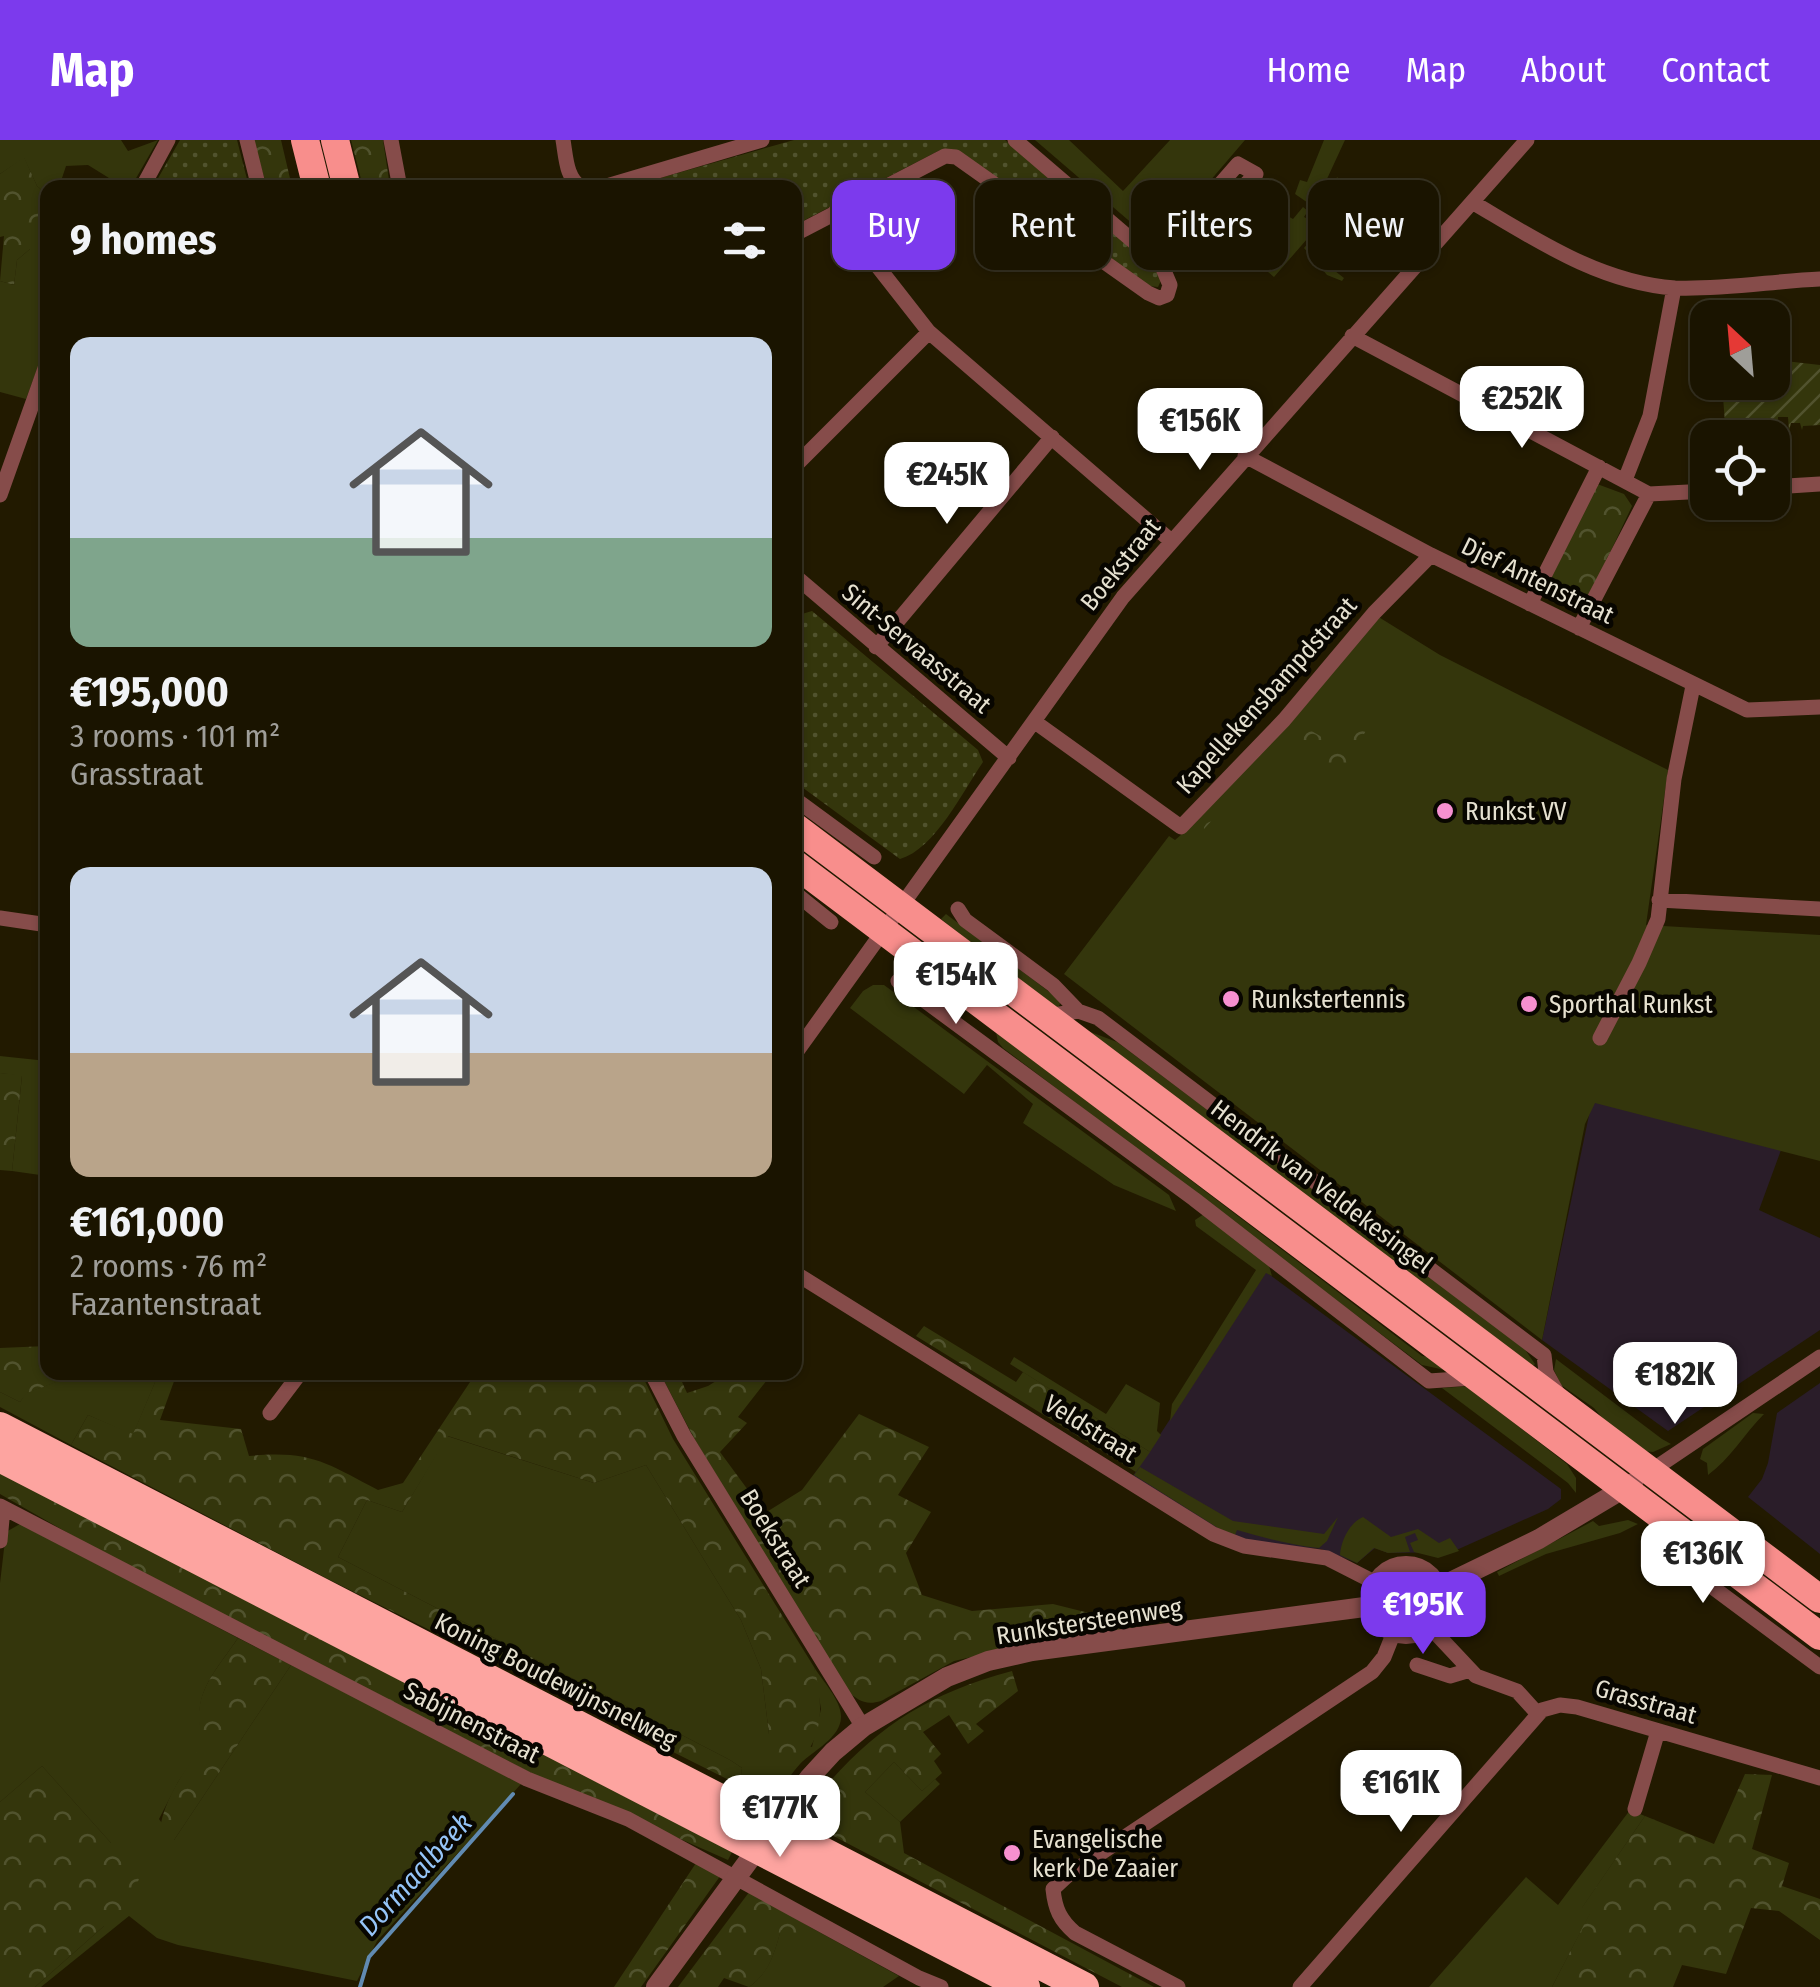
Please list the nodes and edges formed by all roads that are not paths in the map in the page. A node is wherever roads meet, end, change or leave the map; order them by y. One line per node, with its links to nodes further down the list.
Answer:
1 (168, 140): 10 (street)
2 (247, 140): 11 (street)
3 (305, 140): 12 (highway)
4 (334, 140): 13 (highway)
5 (392, 140): 14 (street)
6 (563, 140): 15 (street)
7 (762, 140): 16 (street)
8 (1014, 140): 21 (street)
9 (1527, 140): 18 (street, Boekstraat)
10 (146, 180)
11 (257, 180)
12 (315, 180)
13 (345, 180)
14 (399, 180)
15 (575, 180)
16 (627, 180)
17 (898, 180): 24 (street)
18 (1472, 202): 26 (street); 28 (street, Boekstraat)
19 (832, 214): 20 (street)
20 (802, 230)
21 (1131, 240)
22 (1158, 263): 22 (street)
23 (881, 270): 27 (street)
24 (1162, 270)
25 (1820, 278): 26 (street)
26 (1674, 288): 34 (street)
27 (929, 332): 30 (street); 32 (street)
28 (1352, 336): 31 (street, Boekstraat); 33 (street)
29 (40, 382): 39 (street)
30 (1052, 438): 40 (street); 45 (street)
31 (1245, 456): 40 (street, Boekstraat); 41 (street, Djef Antenstraat)
32 (802, 459)
33 (1599, 467): 34 (street); 43 (street)
34 (1625, 480): 38 (street)
35 (1820, 484): 36 (street)
36 (1790, 486)
37 (1690, 492): 38 (street)
38 (1649, 494): 44 (street)
39 (0, 495)
40 (1170, 540): 48 (street, Boekstraat)
41 (1430, 555): 43 (street, Djef Antenstraat); 48 (street, Kapellekensbampdstraat)
42 (802, 583): 45 (street, Sint-Servaasstraat)
43 (1530, 604): 44 (street, Djef Antenstraat)
44 (1579, 628): 46 (street, Djef Antenstraat)
45 (876, 646): 49 (street, Sint-Servaasstraat)
46 (1693, 686): 47 (street, Djef Antenstraat); 55 (street)
47 (1820, 707)
48 (1035, 722): 49 (street, Boekstraat)
49 (1009, 758): 56 (street, Boekstraat)
50 (802, 828): 53 (street)
51 (802, 829): 56 (highway, Hendrik van Veldekesingel)
52 (802, 830): 62 (highway)
53 (874, 856)
54 (802, 899): 60 (street)
55 (1659, 900): 57 (street); 67 (street)
56 (901, 908): 62 (street, Boekstraat); 66 (highway, Hendrik van Veldekesingel)
57 (1820, 908)
58 (958, 909): 65 (street, Hendrik van Veldekesingel)
59 (0, 918): 61 (street)
60 (831, 922)
61 (40, 924)
62 (883, 933): 64 (highway); 68 (street, Boekstraat)
63 (898, 981): 69 (street)
64 (971, 996): 69 (street); 72 (highway)
65 (1078, 1011): 66 (street); 75 (street, Hendrik van Veldekesingel)
66 (1044, 1016): 75 (highway, Hendrik van Veldekesingel)
67 (1600, 1038)
68 (802, 1044)
69 (985, 1046): 72 (street)
70 (802, 1277): 85 (street, Veldstraat)
71 (1820, 1357): 79 (street)
72 (1476, 1378): 80 (highway)
73 (295, 1380): 76 (street)
74 (655, 1380): 97 (street, Boekstraat)
75 (1563, 1404): 79 (highway, Hendrik van Veldekesingel)
76 (270, 1413)
77 (0, 1427): 105 (highway, Koning Boudewijnsnelweg)
78 (0, 1457): 104 (highway)
79 (1651, 1471): 80 (street); 87 (highway, Hendrik van Veldekesingel)
80 (1625, 1488): 83 (highway); 86 (street)
81 (2, 1507): 82 (street, Sabijnenstraat); 101 (street, Sabijnenstraat)
82 (0, 1541)
83 (1716, 1558): 89 (street); 92 (highway)
84 (1680, 1563): 89 (street)
85 (1376, 1584): 86 (street); 88 (street)
86 (1438, 1588): 90 (street)
87 (1815, 1592)
88 (1372, 1606): 91 (street); 97 (street, Runkstersteenweg)
89 (1751, 1613): 94 (street)
90 (1429, 1626): 91 (street); 95 (street)
91 (1394, 1632): 106 (street)
92 (1820, 1636)
93 (1416, 1665): 95 (street)
94 (1820, 1667)
95 (1470, 1670): 96 (street)
96 (1537, 1712): 98 (street, Grasstraat); 107 (street)
97 (863, 1727): 102 (street, Runkstersteenweg)
98 (1658, 1731): 99 (street, Grasstraat); 100 (street)
99 (1820, 1778)
100 (1635, 1809)
101 (912, 1982): 103 (street, Sabijnenstraat)
102 (656, 1987)
103 (941, 1987)
104 (1025, 1987)
105 (1084, 1987)
106 (1178, 1987)
107 (1300, 1987)

